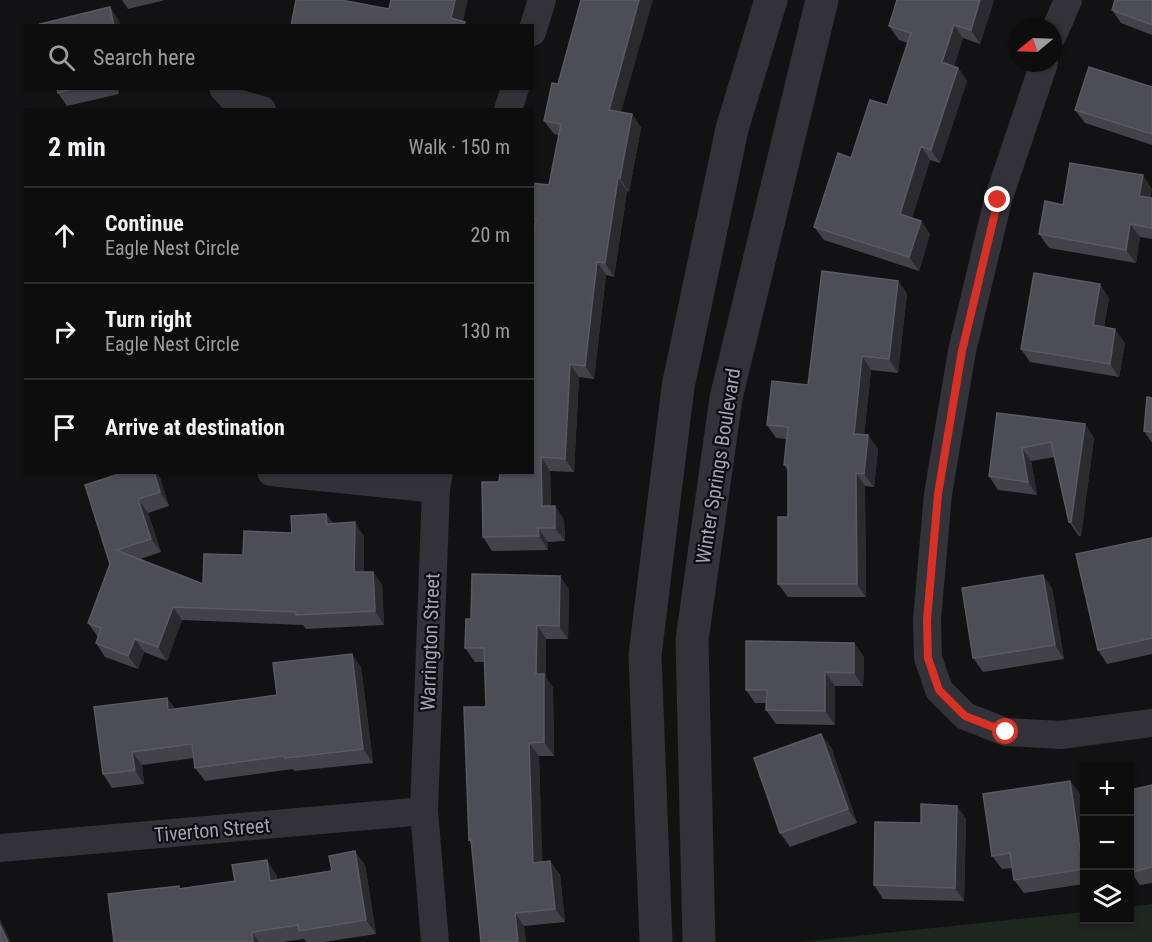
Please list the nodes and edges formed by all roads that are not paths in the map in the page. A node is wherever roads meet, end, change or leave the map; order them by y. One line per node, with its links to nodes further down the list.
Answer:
1 (542, 0): 6 (street)
2 (771, 0): 18 (street)
3 (822, 0): 19 (street, Winter Springs Boulevard)
4 (1068, 0): 5 (street)
5 (1060, 18)
6 (534, 26)
7 (1041, 72): 14 (street)
8 (225, 90): 10 (street)
9 (514, 90): 11 (street)
10 (254, 108)
11 (509, 108)
12 (308, 474): 13 (street)
13 (438, 481): 15 (street, Warrington Street)
14 (1152, 723)
15 (424, 812): 16 (street, Tiverton Street); 17 (street, Warrington Street)
16 (0, 848)
17 (435, 942)
18 (656, 942)
19 (699, 942)

